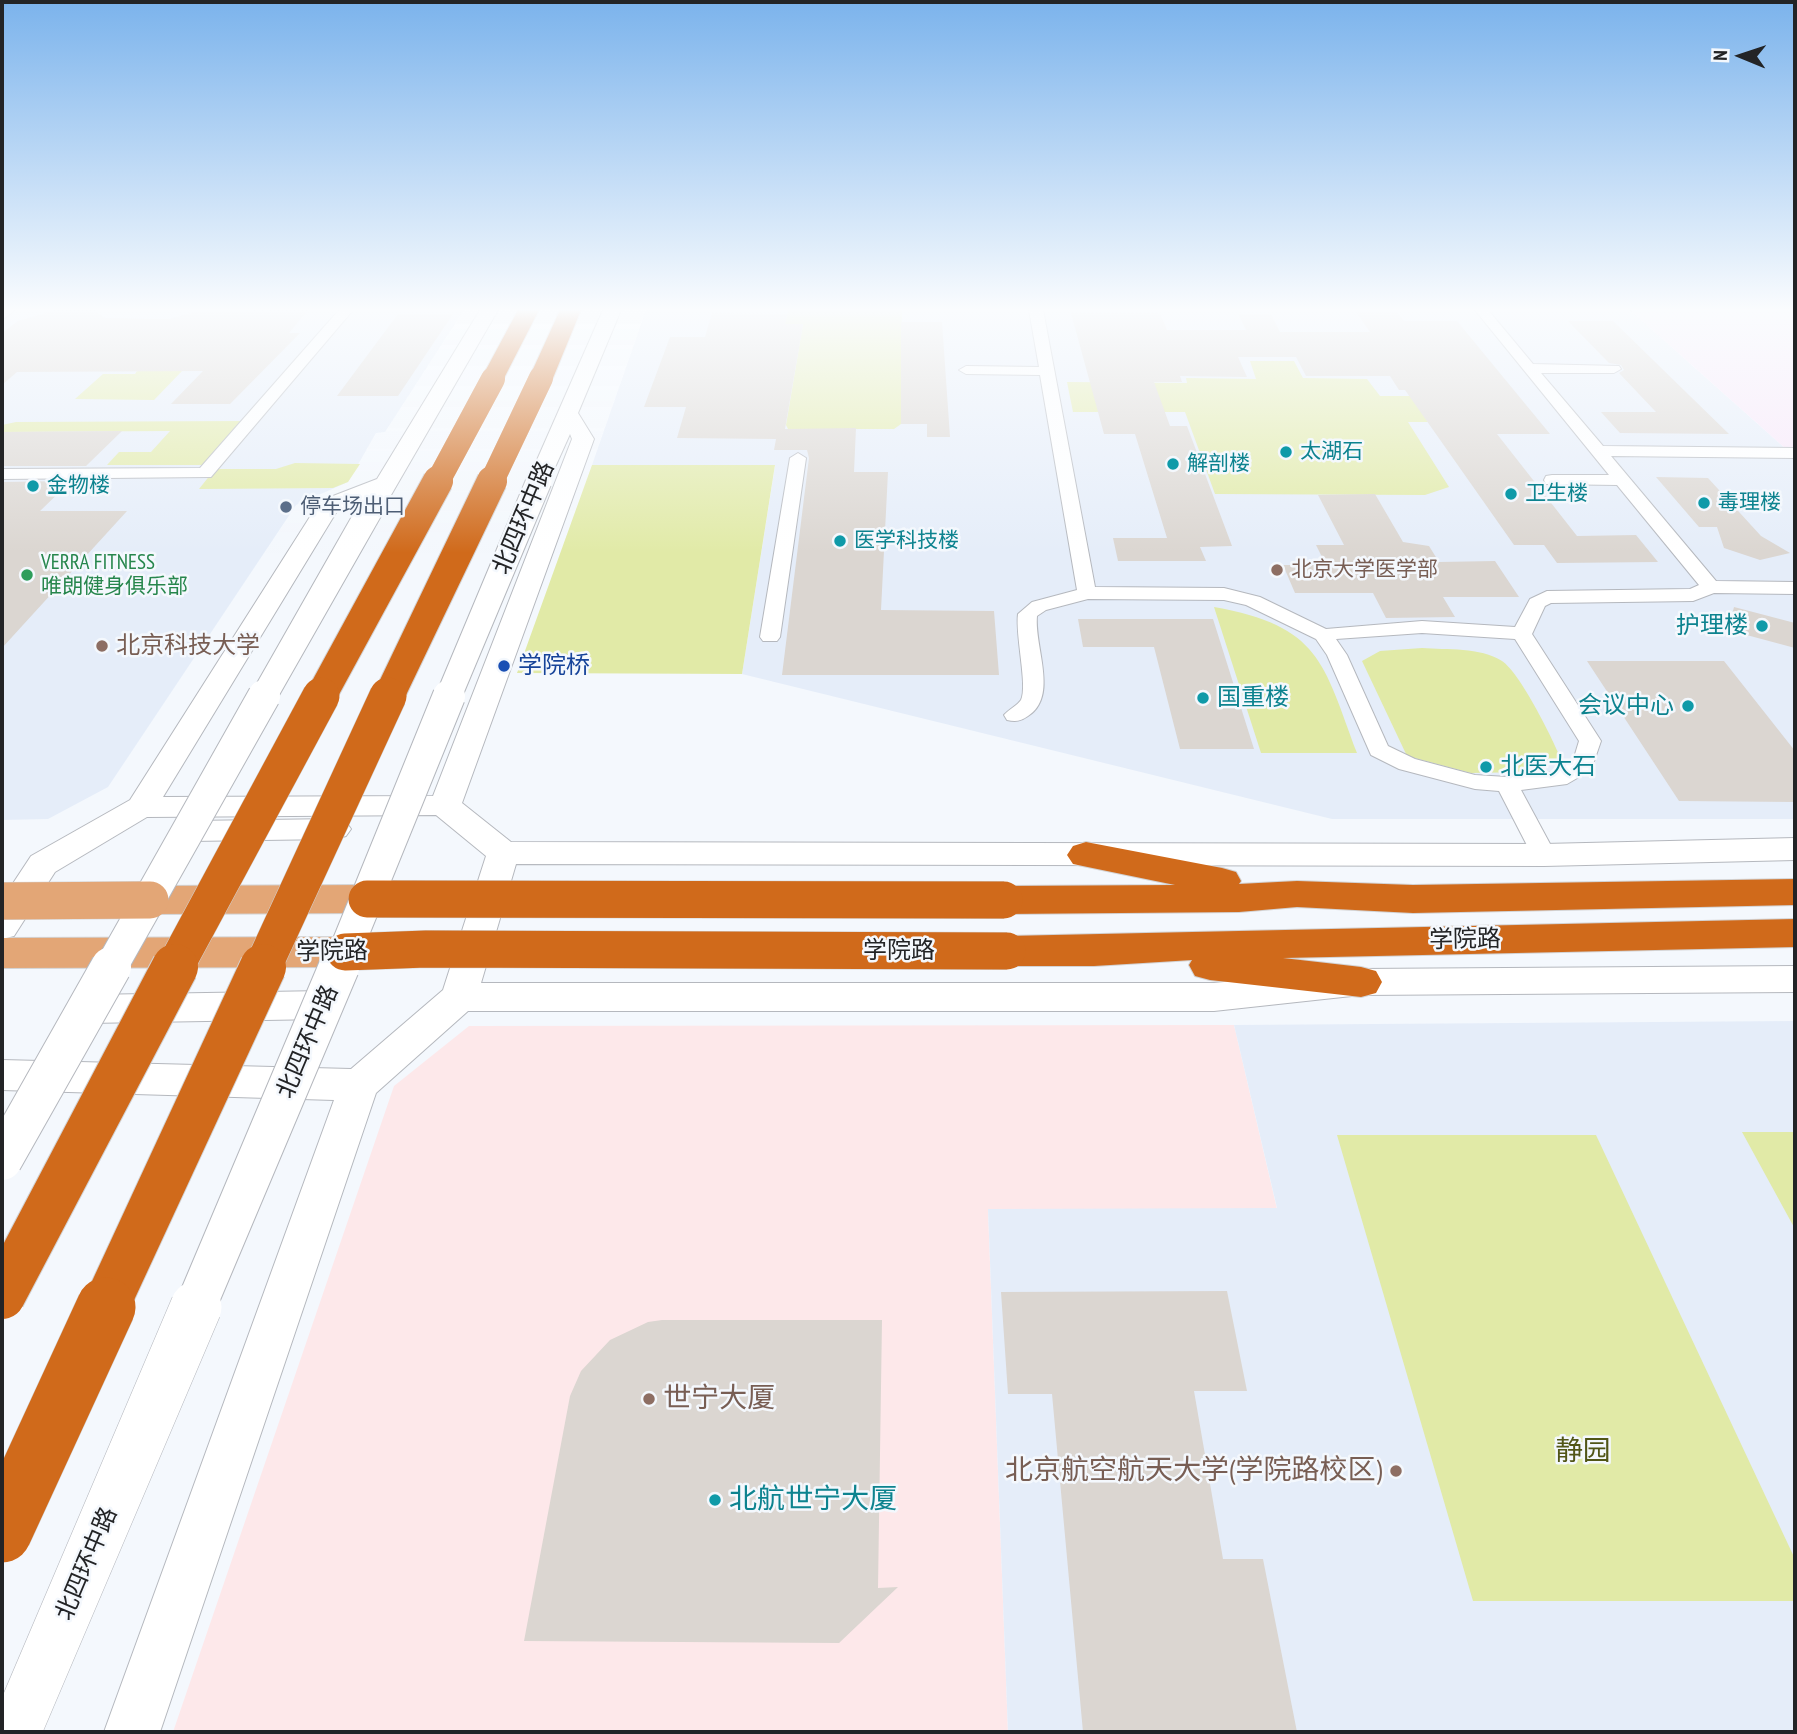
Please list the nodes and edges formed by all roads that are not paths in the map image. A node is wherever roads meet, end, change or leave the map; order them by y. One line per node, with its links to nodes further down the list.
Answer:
1 (277, 391): 13 (street)
2 (441, 391): 16 (street)
3 (487, 391): 52 (highway, bridge)
4 (535, 391): 53 (highway, 北四环中路, bridge)
5 (576, 391): 8 (street, 北四环中路)
6 (1051, 391): 19 (street)
7 (1548, 391): 9 (street)
8 (567, 412): 12 (street, 北四环中路); 25 (street)
9 (1598, 451): 10 (street); 15 (street)
10 (1795, 453)
11 (798, 458): 22 (street)
12 (544, 470): 27 (street, 北四环中路, bridge)
13 (2, 474)
14 (1552, 480): 15 (street)
15 (1622, 480): 17 (street)
16 (386, 484): 26 (street); 28 (street, bridge)
17 (1711, 587): 18 (street); 20 (street)
18 (1795, 588)
19 (1087, 593): 21 (street); 23 (street)
20 (1522, 634): 21 (street); 24 (street)
21 (1323, 635): 24 (street)
22 (770, 637)
23 (1015, 715)
24 (1507, 784): 32 (street)
25 (446, 806): 26 (street); 30 (street)
26 (141, 807): 38 (street)
27 (394, 828): 28 (street, bridge); 35 (street, 北四环中路, bridge)
28 (190, 831): 36 (street, bridge)
29 (1795, 849): 32 (street)
30 (503, 853): 31 (street); 46 (street)
31 (1086, 855): 32 (street); 34 (highway)
32 (1544, 855)
33 (1795, 892): 34 (highway, 学院路)
34 (1297, 894): 35 (highway, 学院路, bridge)
35 (367, 899): 36 (main road, 学院路, bridge); 41 (street, 北四环中路, bridge)
36 (149, 900): 37 (main road, 学院路, bridge); 43 (street, bridge)
37 (2, 901)
38 (2, 927)
39 (1795, 933): 40 (highway, 学院路)
40 (1094, 951): 41 (highway, 学院路, bridge); 45 (highway)
41 (345, 952): 43 (main road, 学院路, bridge); 47 (street, 北四环中路, bridge)
42 (2, 953): 43 (main road, 学院路)
43 (120, 953): 48 (street, bridge)
44 (1795, 979): 45 (street, 学院路)
45 (1361, 982): 46 (street, 学院路)
46 (459, 997): 50 (street)
47 (324, 1005): 48 (street, bridge); 54 (street, 北四环中路, bridge)
48 (88, 1009): 51 (street, bridge)
49 (2, 1075): 50 (street)
50 (359, 1085): 55 (street)
51 (2, 1160)
52 (2, 1296)
53 (2, 1533)
54 (15, 1732)
55 (132, 1732)

